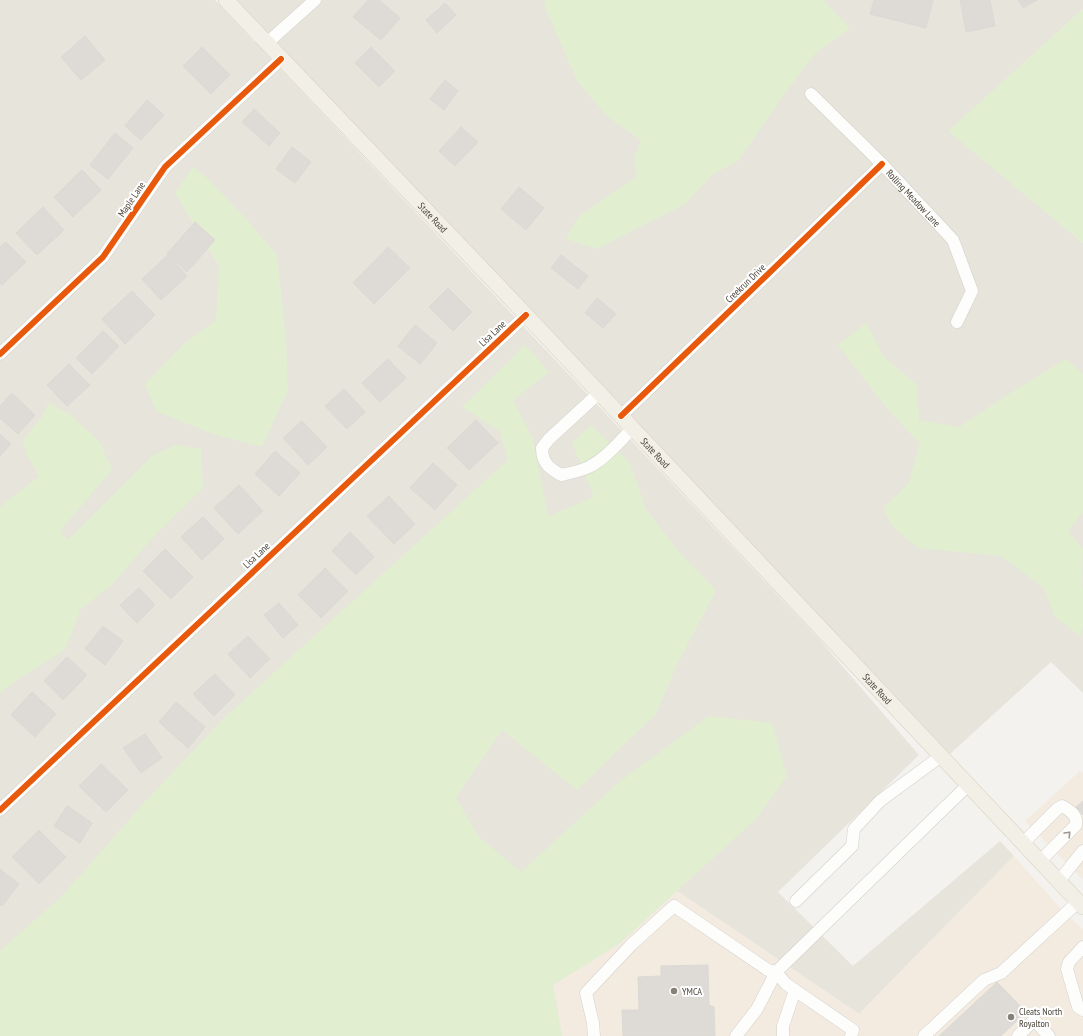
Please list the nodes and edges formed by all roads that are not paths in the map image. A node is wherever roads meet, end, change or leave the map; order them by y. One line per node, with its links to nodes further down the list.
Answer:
1 (315, 0): 3 (street)
2 (229, 1): 3 (main road, State Road)
3 (267, 43): 4 (main road, State Road)
4 (281, 58): 7 (main road, State Road); 9 (street, Maple Lane)
5 (811, 94): 6 (street, Rolling Meadow Lane)
6 (882, 164): 8 (street, Rolling Meadow Lane); 11 (street, Creekrun Drive)
7 (526, 315): 10 (main road, State Road); 15 (street, Lisa Lane)
8 (957, 322)
9 (0, 354)
10 (599, 393): 11 (main road, State Road); 12 (street)
11 (621, 416): 12 (main road, State Road)
12 (632, 429): 13 (main road, State Road)
13 (941, 756): 14 (main road, State Road); 20 (street)
14 (968, 785): 16 (main road, State Road); 23 (street)
15 (0, 810)
16 (1023, 843): 18 (main road, State Road); 18 (street, one-way to 16)
17 (1083, 851): 19 (street)
18 (1040, 862): 19 (main road, State Road)
19 (1059, 881): 21 (main road, State Road)
20 (796, 900)
21 (1081, 904): 30 (street)
22 (1083, 947): 25 (street)
23 (776, 972): 24 (street); 26 (street); 27 (street)
24 (795, 990): 28 (street); 29 (street)
25 (1083, 1010)
26 (594, 1036)
27 (736, 1036)
28 (783, 1036)
29 (851, 1036)
30 (924, 1036)
31 (1018, 1036): 32 (street)
32 (1049, 1036)

